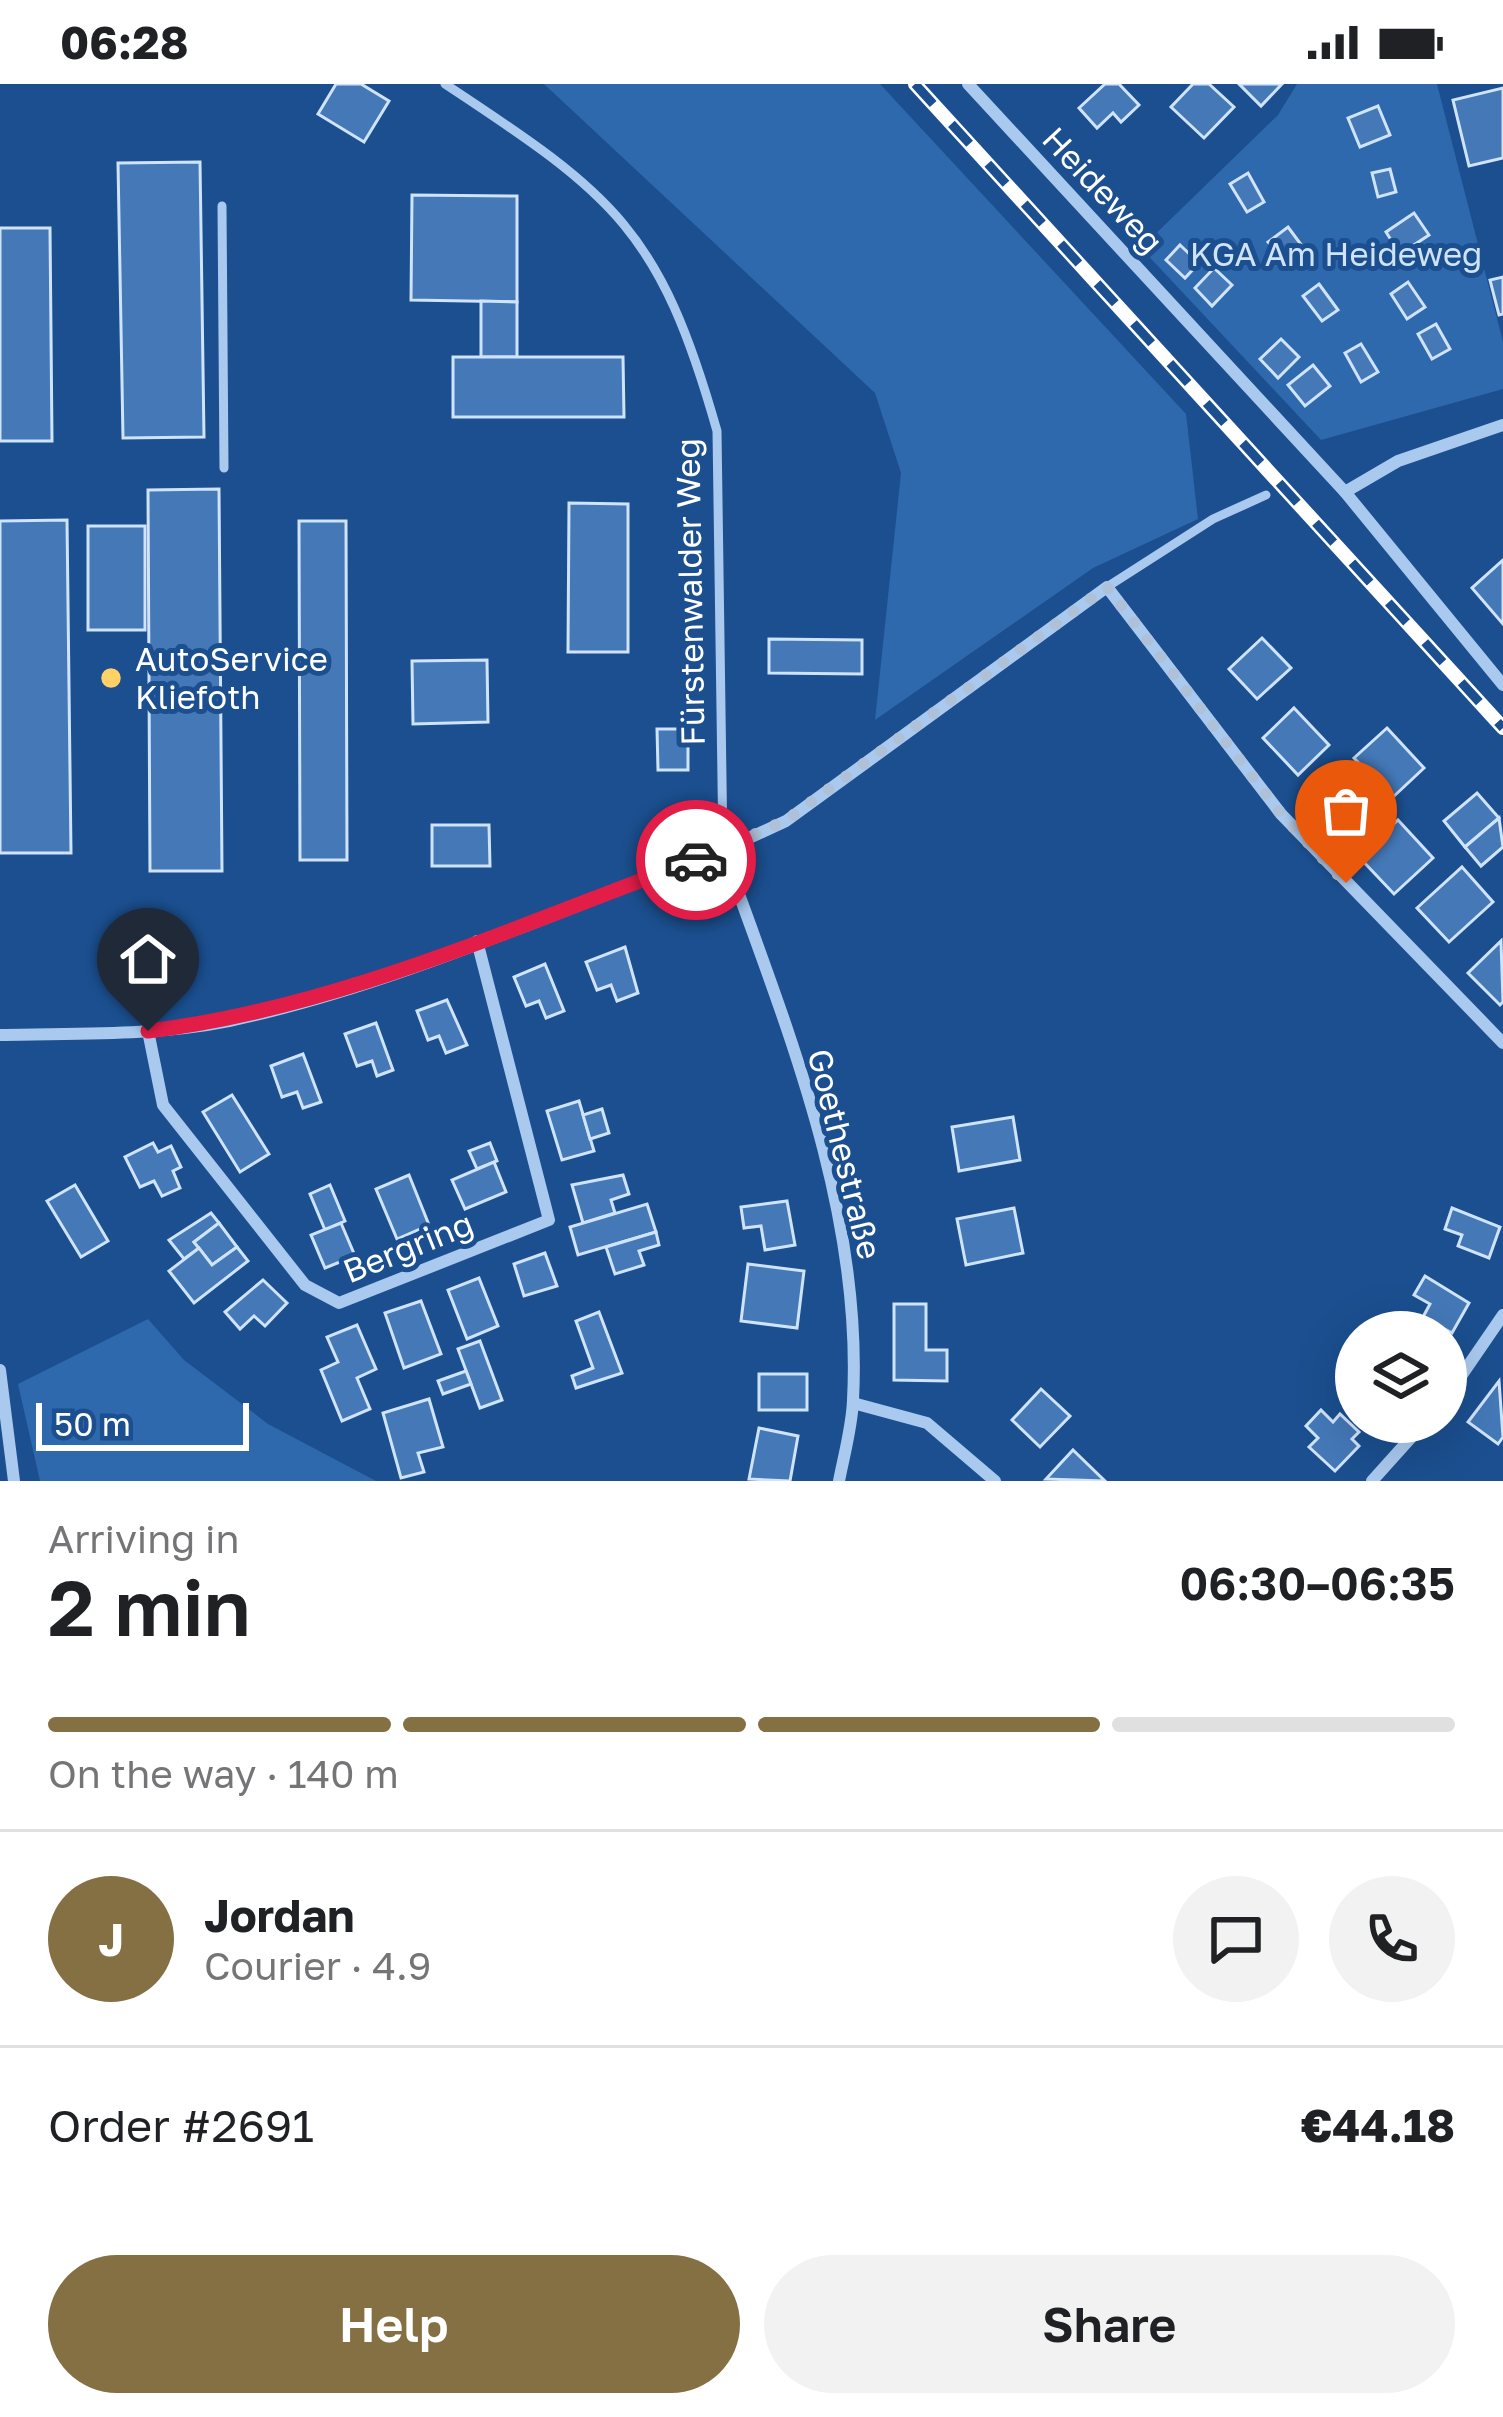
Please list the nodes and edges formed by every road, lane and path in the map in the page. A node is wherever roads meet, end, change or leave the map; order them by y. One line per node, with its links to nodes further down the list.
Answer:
1 (445, 84): 10 (lane, Fürstenwalder Weg)
2 (968, 84): 6 (street, Heideweg)
3 (222, 206): 5 (lane)
4 (1503, 425): 6 (street)
5 (224, 468)
6 (1345, 492): 9 (street, Heideweg)
7 (1266, 495): 8 (lane)
8 (1107, 587): 10 (street); 14 (street)
9 (1503, 685)
10 (723, 850): 11 (street); 18 (street, Goethestraße)
11 (477, 941): 12 (street); 12 (street, Bergring)
12 (148, 1031): 13 (street)
13 (0, 1035)
14 (1503, 1042)
15 (1503, 1315): 16 (street)
16 (1467, 1368)
17 (0, 1370): 20 (street)
18 (854, 1403): 21 (street, Goethestraße); 22 (street)
19 (1406, 1443): 23 (street)
20 (14, 1481)
21 (839, 1481)
22 (995, 1481)
23 (1372, 1481)

